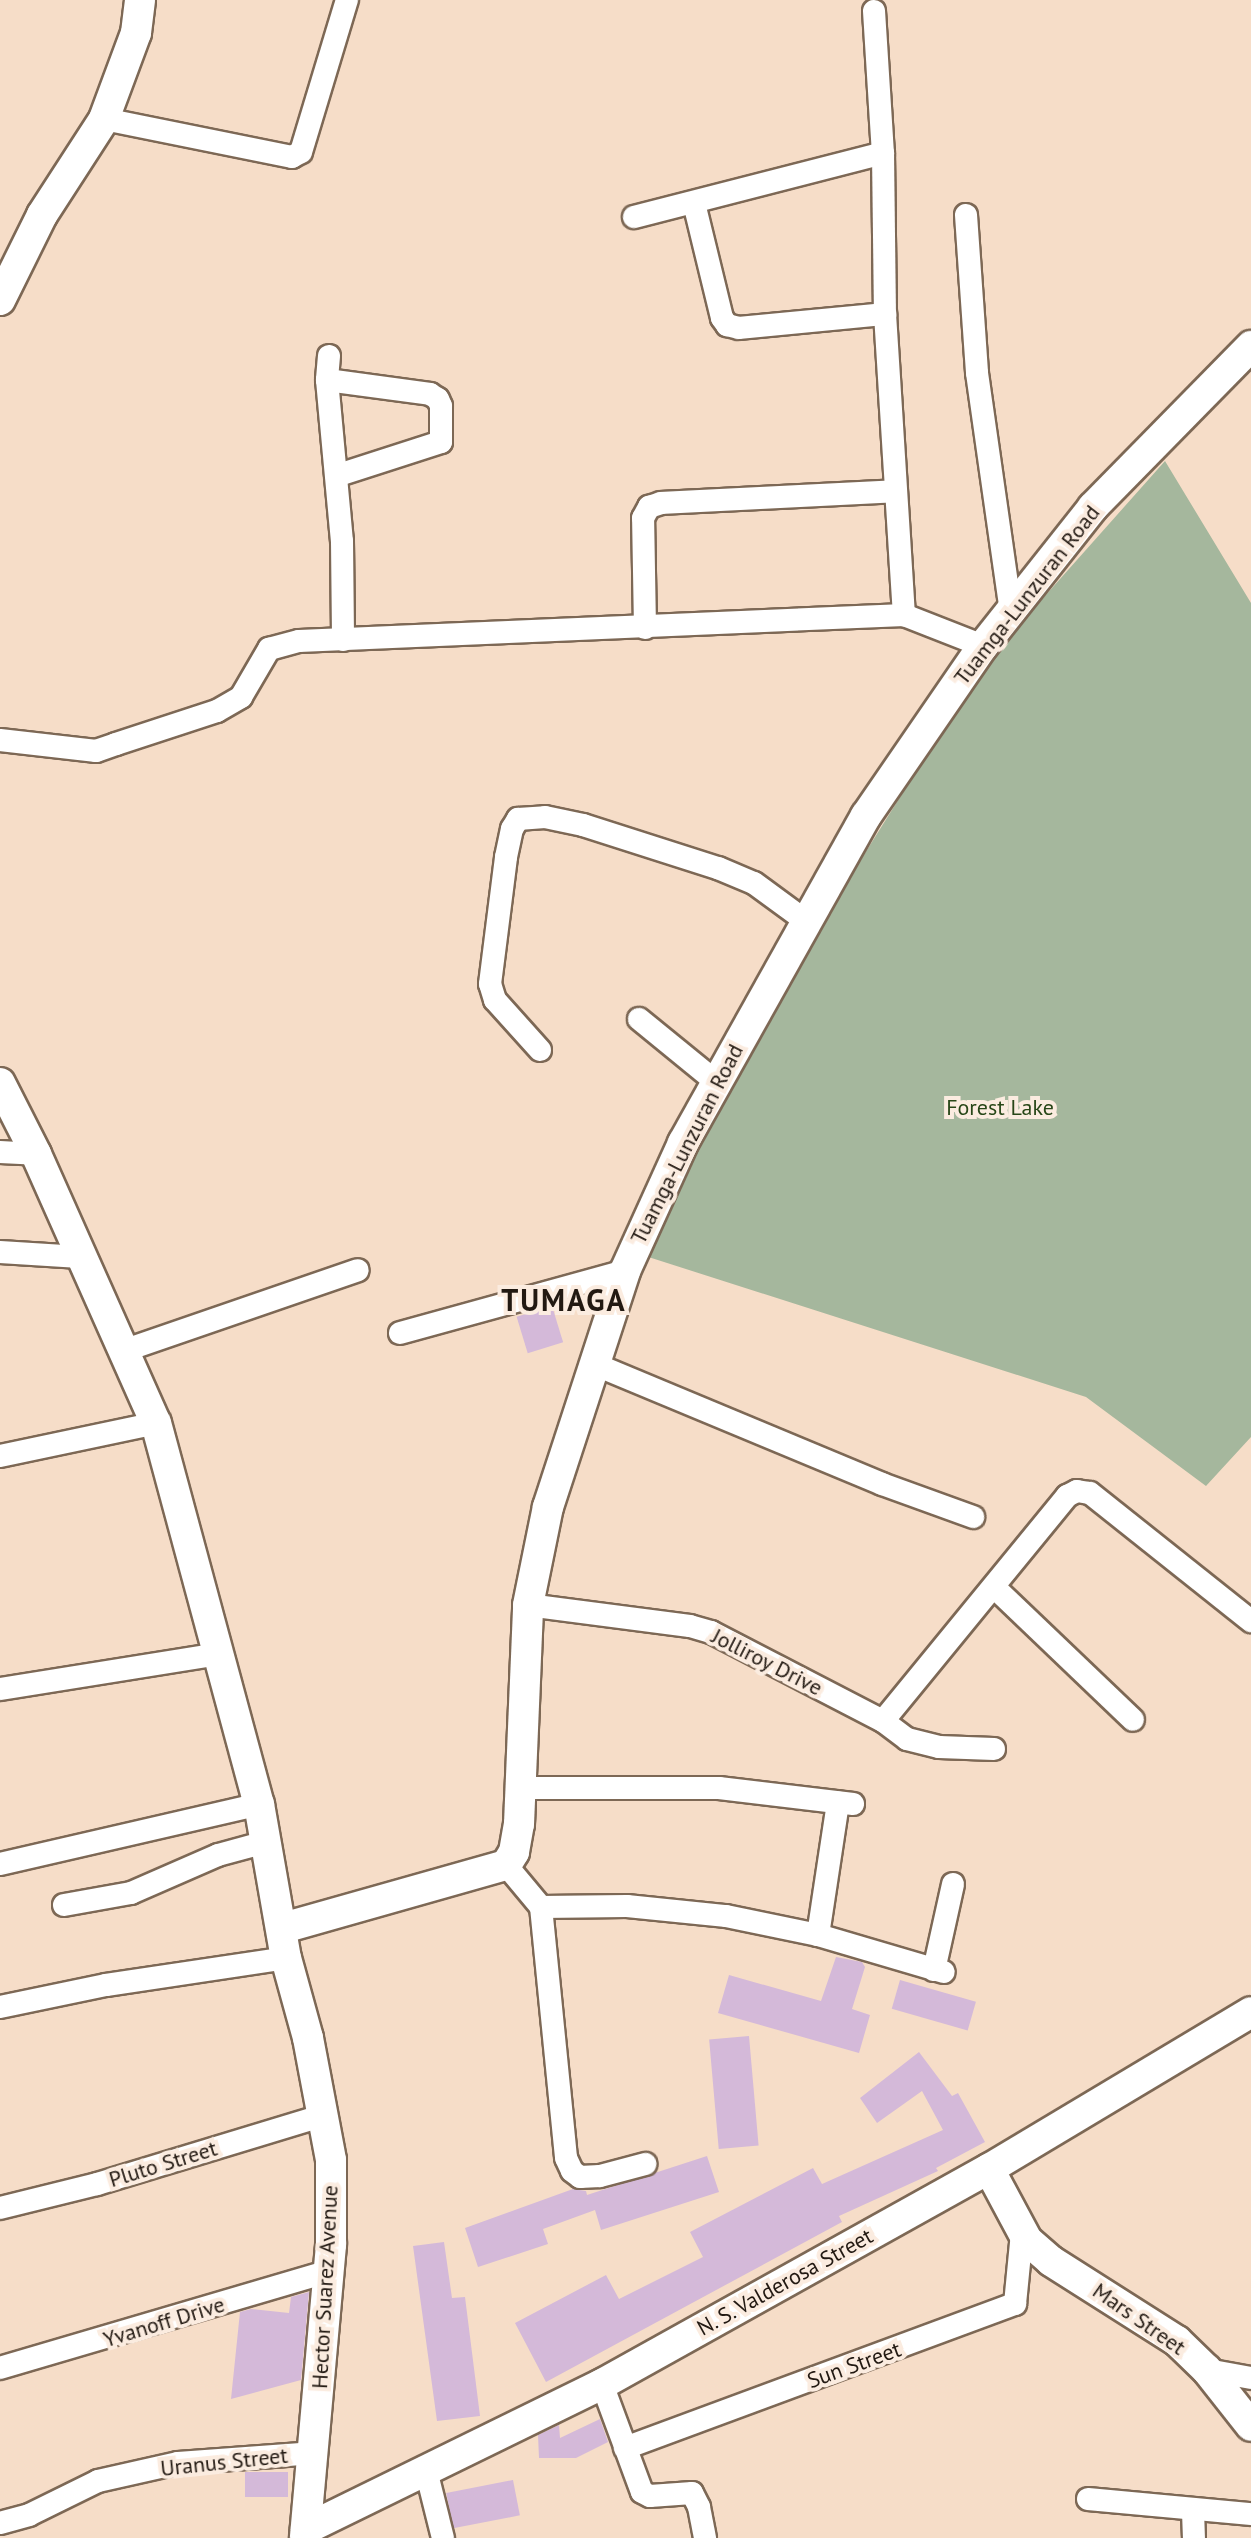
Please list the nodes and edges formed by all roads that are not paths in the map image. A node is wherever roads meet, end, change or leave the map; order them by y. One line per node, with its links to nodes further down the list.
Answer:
1 (140, 0): 4 (street)
2 (347, 0): 4 (street)
3 (874, 11): 5 (street)
4 (104, 119): 9 (street)
5 (883, 153): 6 (street); 10 (street)
6 (694, 203): 8 (street); 10 (street)
7 (966, 215): 16 (street)
8 (634, 217)
9 (0, 300)
10 (885, 314): 15 (street)
11 (1251, 346): 16 (street, Tuamga-Lunzuran Road)
12 (329, 356): 13 (street)
13 (327, 380): 14 (street); 14 (street)
14 (336, 476): 19 (street)
15 (894, 491): 17 (street); 18 (street)
16 (1011, 611): 20 (street, Tuamga-Lunzuran Road)
17 (904, 615): 18 (street); 20 (street)
18 (645, 628): 19 (street)
19 (343, 640): 21 (street)
20 (983, 646): 22 (street, Tuamga-Lunzuran Road)
21 (0, 740)
22 (806, 921): 24 (street); 25 (street, Tuamga-Lunzuran Road)
23 (639, 1019): 25 (street)
24 (540, 1050)
25 (715, 1081): 32 (street, Tuamga-Lunzuran Road)
26 (0, 1083): 28 (street, Hector Suarez Avenue)
27 (0, 1152): 28 (street)
28 (36, 1154): 30 (street, Hector Suarez Avenue)
29 (0, 1252): 30 (street)
30 (80, 1257): 34 (street, Hector Suarez Avenue)
31 (358, 1270): 34 (street)
32 (625, 1271): 33 (street); 35 (street, Tuamga-Lunzuran Road)
33 (400, 1333)
34 (126, 1350): 36 (street, Hector Suarez Avenue)
35 (594, 1364): 38 (street); 40 (street, Tuamga-Lunzuran Road)
36 (156, 1423): 37 (street); 42 (street, Hector Suarez Avenue)
37 (0, 1456)
38 (973, 1517)
39 (994, 1587): 41 (street); 44 (street); 45 (street)
40 (528, 1605): 45 (street, Jolliroy Drive); 47 (street, Tuamga-Lunzuran Road)
41 (1251, 1621)
42 (218, 1654): 43 (street); 48 (street, Hector Suarez Avenue)
43 (0, 1689)
44 (1133, 1720)
45 (883, 1721): 46 (street, Jolliroy Drive)
46 (994, 1749)
47 (520, 1788): 51 (street, Tuamga-Lunzuran Road); 55 (street)
48 (259, 1804): 49 (street, Hector Suarez Avenue); 50 (street)
49 (266, 1842): 53 (street); 56 (street, Hector Suarez Avenue)
50 (0, 1864)
51 (506, 1865): 54 (street); 56 (street)
52 (953, 1884): 55 (street)
53 (64, 1905)
54 (541, 1907): 55 (street); 60 (street)
55 (818, 1935)
56 (285, 1944): 57 (street); 59 (street, Hector Suarez Avenue)
57 (0, 2007)
58 (1251, 2012): 61 (street, N. S. Valderosa Street)
59 (324, 2115): 62 (street, Pluto Street); 64 (street, Hector Suarez Avenue)
60 (645, 2164)
61 (989, 2169): 63 (street); 68 (street, N. S. Valderosa Street)
62 (0, 2208)
63 (1019, 2229): 66 (street, Mars Street); 70 (street, Sun Street)
64 (327, 2272): 65 (street, Yvanoff Drive); 71 (street, Hector Suarez Avenue)
65 (0, 2368)
66 (1207, 2370): 67 (street); 69 (street, Mars Street)
67 (1251, 2378)
68 (602, 2384): 70 (street); 72 (street, N. S. Valderosa Street)
69 (1251, 2426)
70 (625, 2448): 81 (street)
71 (315, 2453): 76 (street, Uranus Street); 78 (street, Hector Suarez Avenue)
72 (426, 2470): 78 (street, N. S. Valderosa Street); 80 (street)
73 (1088, 2499): 74 (street)
74 (1193, 2511): 75 (street); 82 (street)
75 (1251, 2514)
76 (29, 2515): 77 (street, Uranus Street); 79 (street)
77 (0, 2523)
78 (306, 2534)
79 (24, 2538)
80 (443, 2538)
81 (705, 2538)
82 (1194, 2538)

